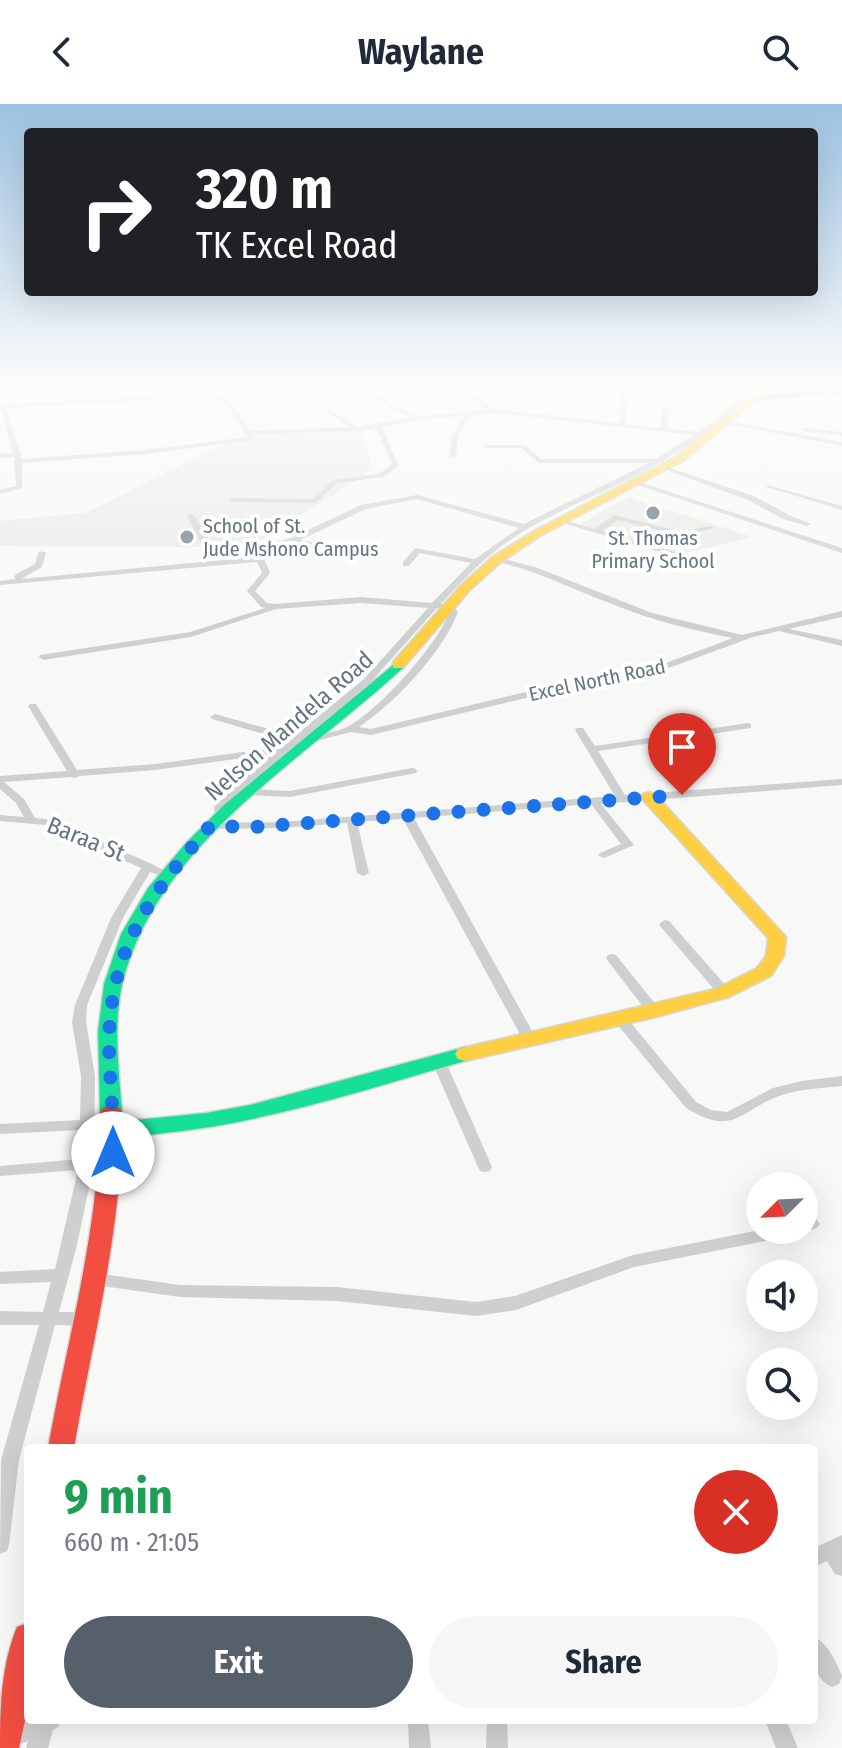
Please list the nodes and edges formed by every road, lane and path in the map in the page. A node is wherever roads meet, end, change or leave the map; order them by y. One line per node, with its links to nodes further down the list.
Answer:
1 (19, 464): 7 (street)
2 (396, 464): 8 (street)
3 (651, 464): 4 (street)
4 (662, 464): 5 (main road, Nelson Mandela Road); 12 (street); 13 (street)
5 (637, 483): 11 (main road, Nelson Mandela Road); 19 (street)
6 (769, 486): 9 (street)
7 (0, 492)
8 (233, 500)
9 (842, 508)
10 (191, 516): 18 (street)
11 (560, 521): 15 (street); 23 (main road, Nelson Mandela Road)
12 (807, 524)
13 (525, 527): 16 (street); 24 (street)
14 (710, 528): 15 (street)
15 (596, 531): 21 (street)
16 (293, 540): 17 (street); 18 (street)
17 (340, 549)
18 (254, 550): 22 (street)
19 (842, 551)
20 (42, 553): 26 (street)
21 (684, 557)
22 (262, 559): 26 (street); 28 (street)
23 (497, 559): 27 (main road, Nelson Mandela Road); 31 (street)
24 (476, 562): 25 (street); 27 (street)
25 (406, 564)
26 (2, 582)
27 (443, 606): 28 (street); 37 (street); 39 (main road, Nelson Mandela Road); 40 (street)
28 (275, 607): 33 (street)
29 (842, 614): 30 (street, Excel North Road)
30 (780, 629): 31 (street, Excel North Road); 32 (street)
31 (742, 637): 37 (street, Excel North Road)
32 (842, 643)
33 (43, 657)
34 (33, 706): 44 (street)
35 (215, 717): 40 (street)
36 (748, 726): 41 (street)
37 (349, 729): 39 (street)
38 (580, 730): 41 (street)
39 (316, 738): 47 (main road, Nelson Mandela Road)
40 (292, 739): 42 (street)
41 (592, 749): 49 (street)
42 (280, 750): 44 (street); 55 (street)
43 (412, 771): 47 (street)
44 (75, 775): 45 (street)
45 (0, 782): 53 (street)
46 (842, 782): 48 (street)
47 (250, 792): 55 (main road, Nelson Mandela Road)
48 (649, 797): 49 (street); 62 (main road)
49 (622, 799): 50 (street)
50 (593, 800): 51 (street); 56 (street)
51 (406, 814): 54 (street); 65 (street)
52 (0, 818): 53 (street, Baraa St)
53 (30, 818): 57 (street, Baraa St)
54 (351, 819): 55 (street); 58 (street)
55 (215, 821): 59 (main road, Nelson Mandela Road)
56 (604, 855)
57 (148, 866): 59 (street, Baraa St); 68 (street)
58 (363, 873)
59 (168, 876): 69 (main road, Nelson Mandela Road)
60 (665, 924): 62 (street)
61 (612, 958): 63 (street)
62 (723, 991): 63 (main road)
63 (655, 1013): 64 (main road)
64 (622, 1021): 65 (main road); 67 (street)
65 (529, 1038): 66 (main road)
66 (439, 1062): 69 (main road); 72 (street)
67 (842, 1081)
68 (88, 1125): 70 (street); 71 (street)
69 (114, 1128): 77 (main road, Nelson Mandela Road)
70 (0, 1129)
71 (87, 1164): 73 (street); 75 (street)
72 (485, 1167)
73 (0, 1171)
74 (746, 1239): 77 (street)
75 (60, 1275): 76 (street); 78 (street)
76 (0, 1278)
77 (95, 1279): 80 (main road, Nelson Mandela Road)
78 (47, 1317): 79 (street); 80 (street); 82 (street)
79 (0, 1318)
80 (85, 1319): 81 (main road, Nelson Mandela Road)
81 (62, 1444)
82 (0, 1545)
83 (818, 1654): 85 (street)
84 (24, 1656): 91 (main road)
85 (832, 1677)
86 (44, 1724): 91 (street)
87 (47, 1724): 92 (street)
88 (418, 1724): 93 (street)
89 (497, 1724): 94 (street)
90 (777, 1724): 95 (street)
91 (4, 1744)
92 (37, 1748)
93 (420, 1748)
94 (497, 1748)
95 (787, 1748)

